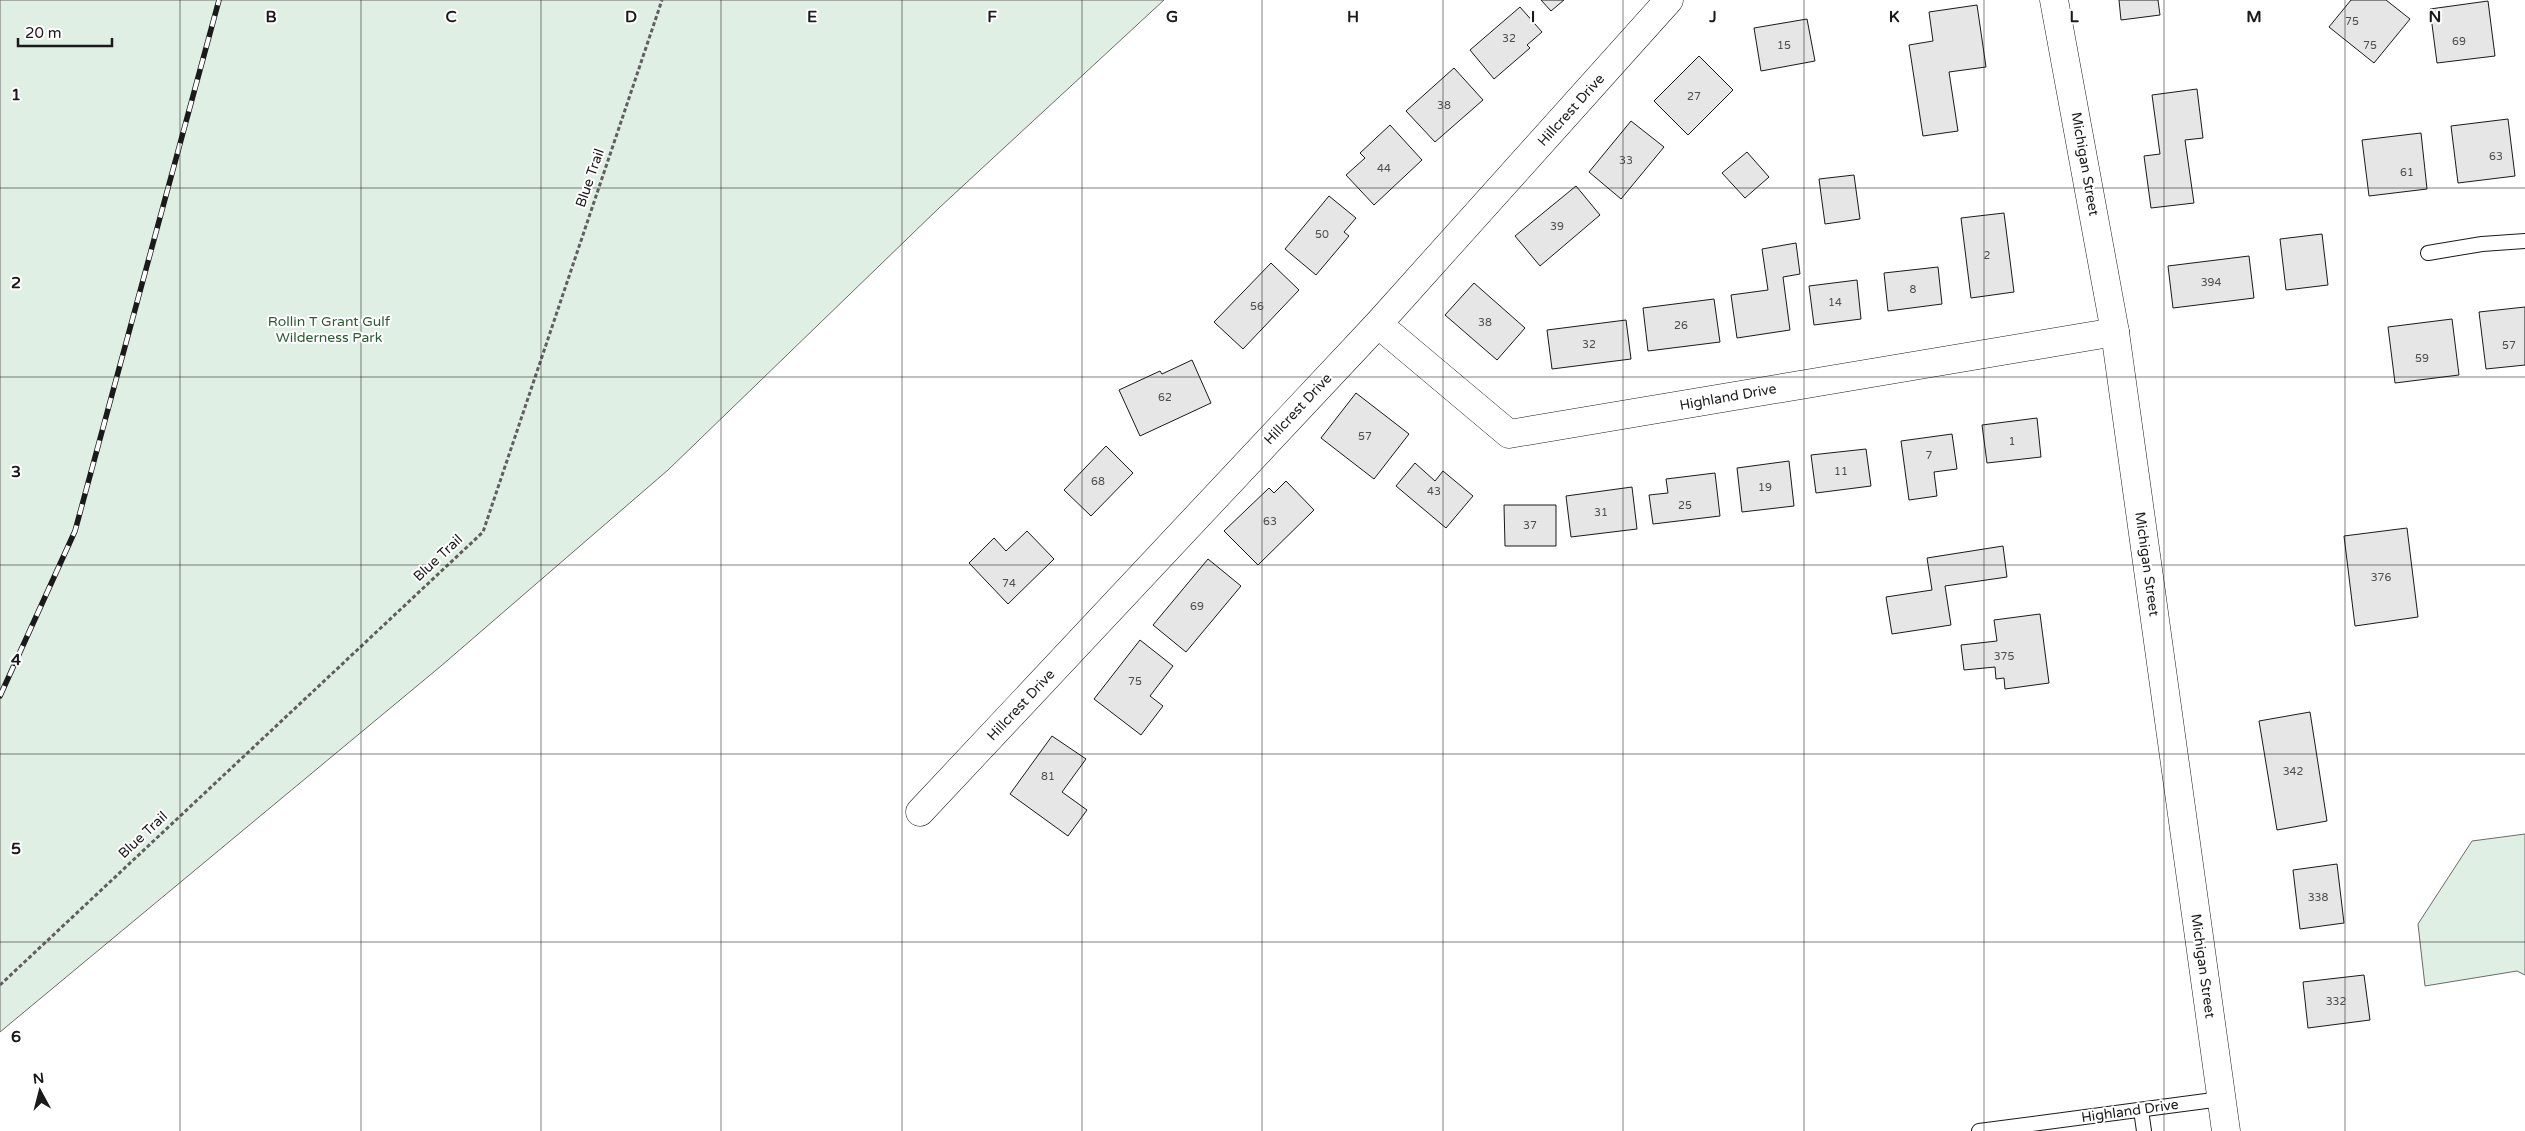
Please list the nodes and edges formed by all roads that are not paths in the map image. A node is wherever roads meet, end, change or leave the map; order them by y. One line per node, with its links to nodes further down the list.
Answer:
1 (1669, 0): 5 (street, Hillcrest Drive)
2 (2054, 0): 6 (street, Michigan Street)
3 (2525, 241): 4 (lane)
4 (2428, 253)
5 (1378, 324): 6 (street, Highland Drive); 7 (street, Hillcrest Drive)
6 (2115, 332): 8 (street, Michigan Street)
7 (920, 812)
8 (2221, 1099): 9 (lane, Highland Drive); 12 (street, Michigan Street)
9 (2141, 1110): 10 (lane, Highland Drive); 11 (lane)
10 (1978, 1131)
11 (2144, 1131)
12 (2226, 1131)

